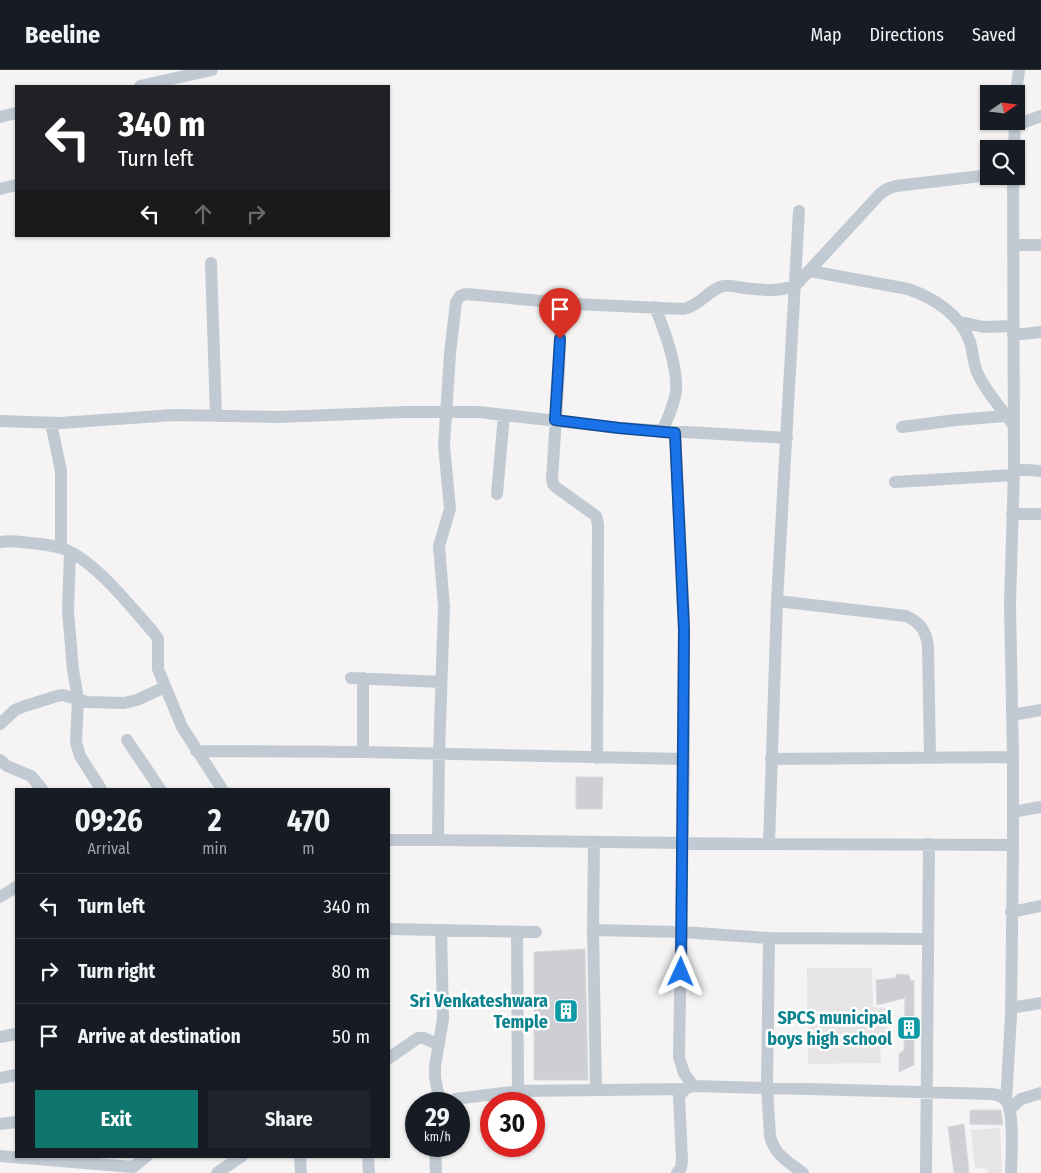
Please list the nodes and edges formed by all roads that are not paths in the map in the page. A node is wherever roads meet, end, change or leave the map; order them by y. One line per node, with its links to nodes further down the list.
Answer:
1 (212, 70): 3 (street)
2 (1019, 70): 4 (street)
3 (148, 85)
4 (1017, 85)
5 (15, 113): 7 (street)
6 (1041, 116): 8 (street)
7 (0, 117)
8 (1025, 121)
9 (980, 176): 17 (street)
10 (1013, 185): 14 (street)
11 (15, 186): 12 (street)
12 (0, 189)
13 (798, 212): 18 (street)
14 (1013, 245): 15 (street); 22 (street)
15 (1041, 246)
16 (211, 263): 26 (street)
17 (810, 271): 18 (street); 21 (street)
18 (795, 286): 20 (street); 33 (street)
19 (561, 303): 20 (street); 24 (street); 27 (street)
20 (655, 307): 32 (street)
21 (960, 322): 22 (street); 29 (street)
22 (1013, 330): 23 (street); 29 (street)
23 (1041, 332)
24 (446, 412): 25 (street); 26 (street); 43 (street)
25 (504, 415): 27 (street); 37 (street)
26 (216, 416): 30 (street)
27 (555, 420): 32 (street); 55 (street)
28 (0, 421): 30 (street)
29 (1010, 421): 31 (street); 35 (street)
30 (51, 423): 41 (street)
31 (902, 427)
32 (669, 432): 33 (street); 56 (street)
33 (787, 438): 42 (street)
34 (1041, 471): 35 (street)
35 (1014, 472): 36 (street); 38 (street)
36 (896, 482)
37 (496, 494)
38 (1012, 514): 39 (street); 47 (street)
39 (1041, 514)
40 (0, 542): 41 (street)
41 (66, 550): 44 (street); 45 (street)
42 (777, 600): 53 (street); 57 (street)
43 (442, 682): 51 (street); 52 (street)
44 (165, 687): 45 (street); 50 (street)
45 (78, 699): 48 (street); 60 (street)
46 (1041, 710): 47 (street)
47 (1012, 715): 54 (street)
48 (0, 724)
49 (127, 740): 61 (street)
50 (196, 751): 51 (street); 62 (street)
51 (363, 752): 52 (street)
52 (439, 754): 55 (street); 66 (street)
53 (930, 757): 54 (street); 57 (street)
54 (1013, 757): 64 (street)
55 (597, 758): 56 (street)
56 (684, 759): 68 (street)
57 (772, 759): 69 (street)
58 (0, 760): 59 (street)
59 (41, 788)
60 (100, 788)
61 (159, 788)
62 (221, 788)
63 (1041, 807): 64 (street)
64 (1013, 812): 71 (street)
65 (390, 840): 66 (street)
66 (438, 840): 67 (street)
67 (594, 842): 68 (street); 78 (street)
68 (682, 843): 69 (street); 81 (street)
69 (770, 844): 70 (street)
70 (929, 844): 71 (street); 83 (street)
71 (1013, 845): 75 (street)
72 (15, 888): 73 (street)
73 (0, 897)
74 (1041, 906): 75 (street)
75 (1011, 912): 85 (street)
76 (390, 929): 77 (street)
77 (440, 930): 79 (street); 88 (street)
78 (593, 930): 81 (street); 94 (street)
79 (517, 932): 80 (street); 95 (street)
80 (536, 932)
81 (682, 932): 82 (street); 92 (street)
82 (770, 938): 83 (street); 93 (street)
83 (927, 939): 97 (street)
84 (1041, 1003): 85 (street)
85 (1011, 1008): 100 (street)
86 (15, 1034): 87 (street)
87 (0, 1037)
88 (439, 1045): 89 (street); 96 (street)
89 (390, 1057)
90 (15, 1075): 91 (street)
91 (0, 1078)
92 (689, 1087): 93 (street); 94 (street); 116 (street)
93 (767, 1087): 97 (street); 117 (street)
94 (596, 1089): 95 (street)
95 (518, 1091): 99 (street)
96 (438, 1092)
97 (926, 1092): 100 (street); 118 (street)
98 (1041, 1093): 100 (street)
99 (470, 1097)
100 (1008, 1105): 119 (street)
101 (15, 1122): 102 (street)
102 (0, 1124)
103 (0, 1156): 104 (street)
104 (15, 1157)
105 (435, 1157): 115 (street)
106 (30, 1158): 111 (street)
107 (144, 1158): 111 (street)
108 (239, 1158): 112 (street)
109 (300, 1158): 113 (street)
110 (368, 1158): 114 (street)
111 (133, 1165)
112 (217, 1173)
113 (301, 1173)
114 (369, 1173)
115 (436, 1173)
116 (677, 1173)
117 (803, 1173)
118 (926, 1173)
119 (1011, 1173)

